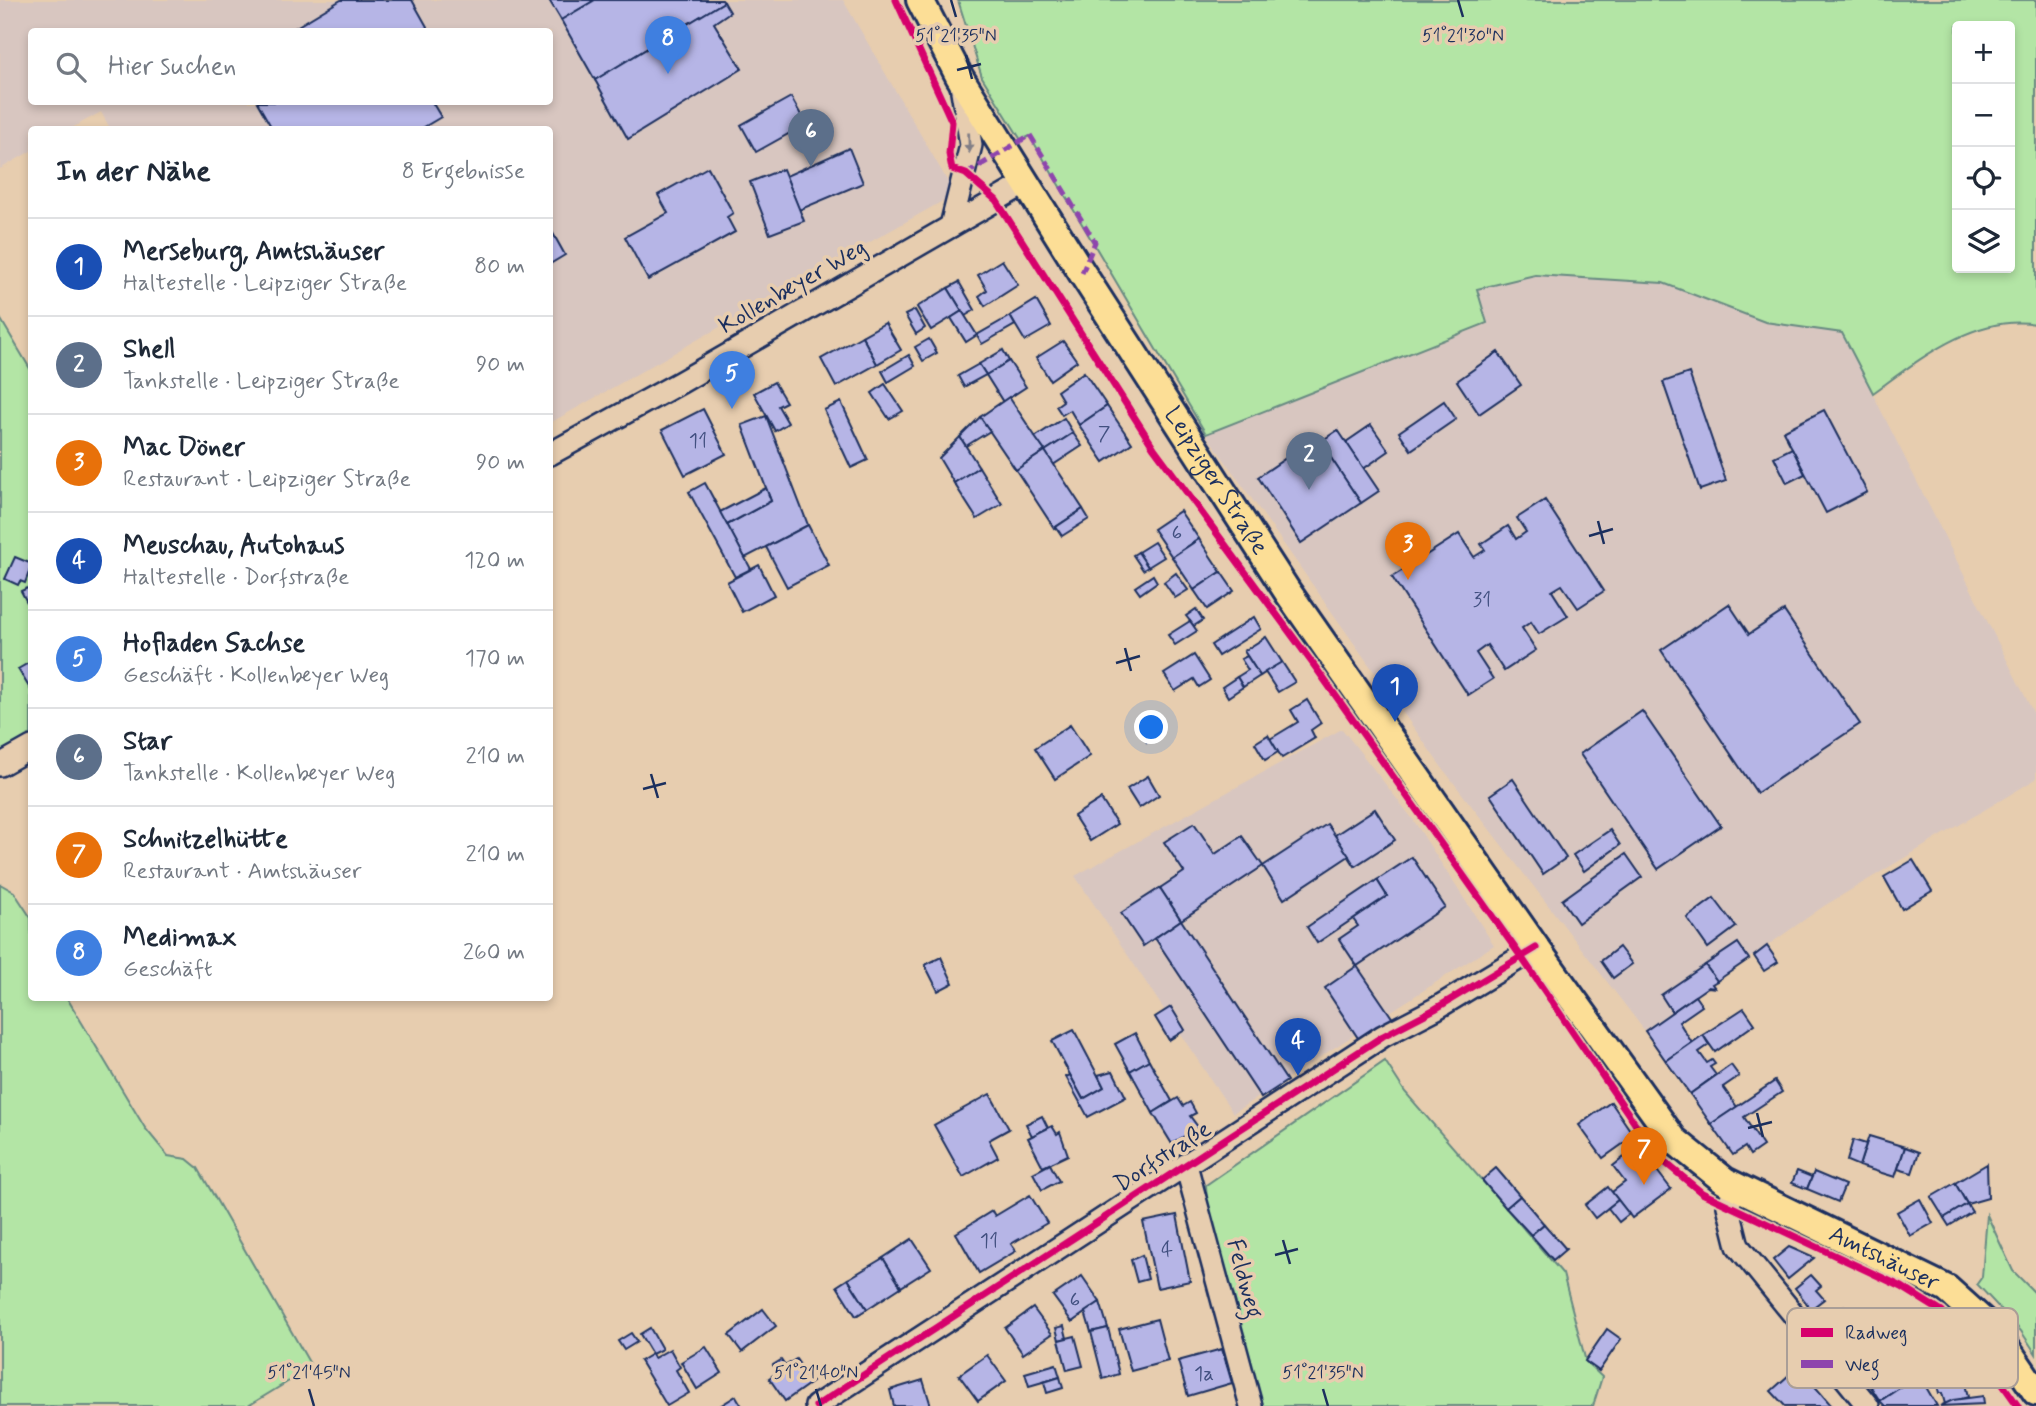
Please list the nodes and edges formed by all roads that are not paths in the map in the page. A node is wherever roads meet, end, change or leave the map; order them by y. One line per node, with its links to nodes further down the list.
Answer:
1 (920, 0): 2 (main road, Leipziger Straße)
2 (959, 76): 3 (main road, Leipziger Straße); 4 (street, one-way to 4)
3 (1026, 183): 4 (street, Kollenbeyer Weg); 8 (main road, Leipziger Straße)
4 (951, 226): 5 (street, Kollenbeyer Weg)
5 (553, 452)
6 (28, 749): 7 (street)
7 (0, 765)
8 (1536, 948): 9 (street, Dorfstraße); 10 (main road, Amtshäuser)
9 (1186, 1166): 16 (street, Dorfstraße); 17 (street, Feldweg)
10 (1736, 1186): 11 (street); 12 (main road, Amtshäuser)
11 (1788, 1308)
12 (1968, 1308)
13 (2018, 1365): 15 (main road, Amtshäuser)
14 (1853, 1388): 18 (street)
15 (2036, 1392)
16 (816, 1406)
17 (1251, 1406)
18 (1868, 1406)

